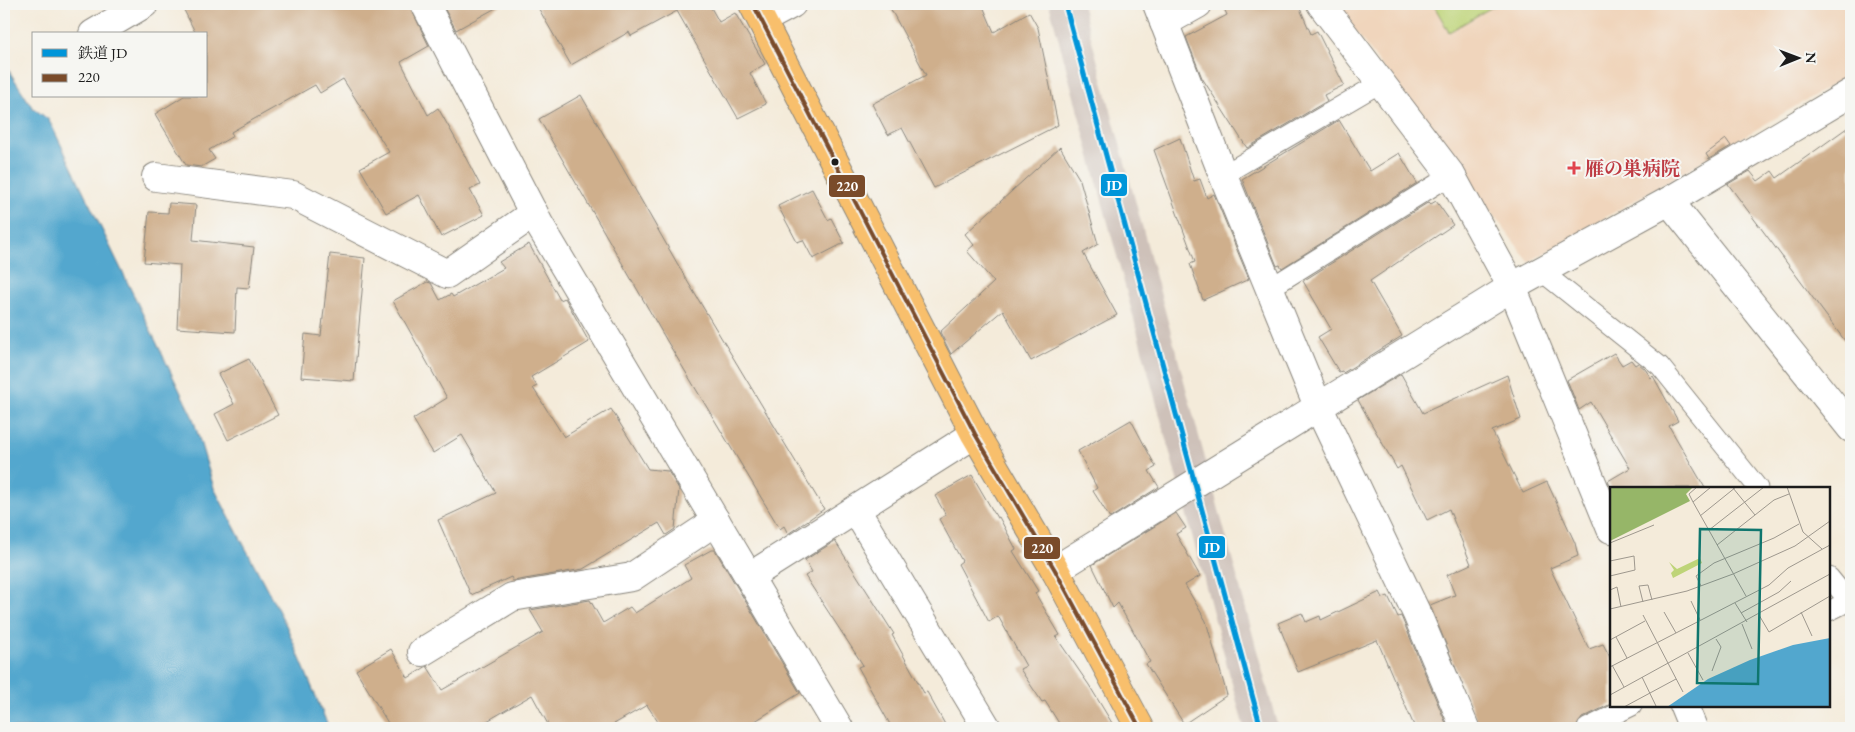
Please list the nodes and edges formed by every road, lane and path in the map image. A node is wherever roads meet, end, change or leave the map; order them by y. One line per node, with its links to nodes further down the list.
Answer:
1 (144, 4): 8 (street)
2 (425, 4): 15 (street)
3 (792, 4): 6 (street)
4 (1198, 4): 7 (street)
5 (1321, 4): 9 (street)
6 (758, 12): 21 (main road)
7 (1160, 13): 11 (street)
8 (96, 32)
9 (1380, 83): 11 (lane); 12 (street)
10 (1847, 103): 14 (street)
11 (1223, 175): 18 (street)
12 (1451, 175): 17 (street); 18 (lane)
13 (156, 177): 15 (street)
14 (1669, 201): 16 (street); 20 (street)
15 (534, 213): 24 (street)
16 (1541, 271): 17 (street); 22 (lane)
17 (1512, 286): 19 (street); 25 (street)
18 (1270, 288): 19 (street)
19 (1318, 406): 26 (street); 37 (street)
20 (1851, 428)
21 (975, 434): 23 (street); 26 (main road)
22 (1757, 487)
23 (856, 510): 27 (street); 35 (street)
24 (716, 521): 27 (street); 31 (street)
25 (1610, 527)
26 (1055, 570): 36 (main road)
27 (750, 578): 34 (street)
28 (1830, 578): 29 (lane)
29 (1850, 602): 30 (lane)
30 (1830, 611)
31 (422, 652)
32 (1630, 707): 38 (lane)
33 (1684, 707): 39 (street)
34 (837, 727)
35 (987, 728)
36 (1140, 728)
37 (1465, 728)
38 (1586, 728)
39 (1693, 728)

